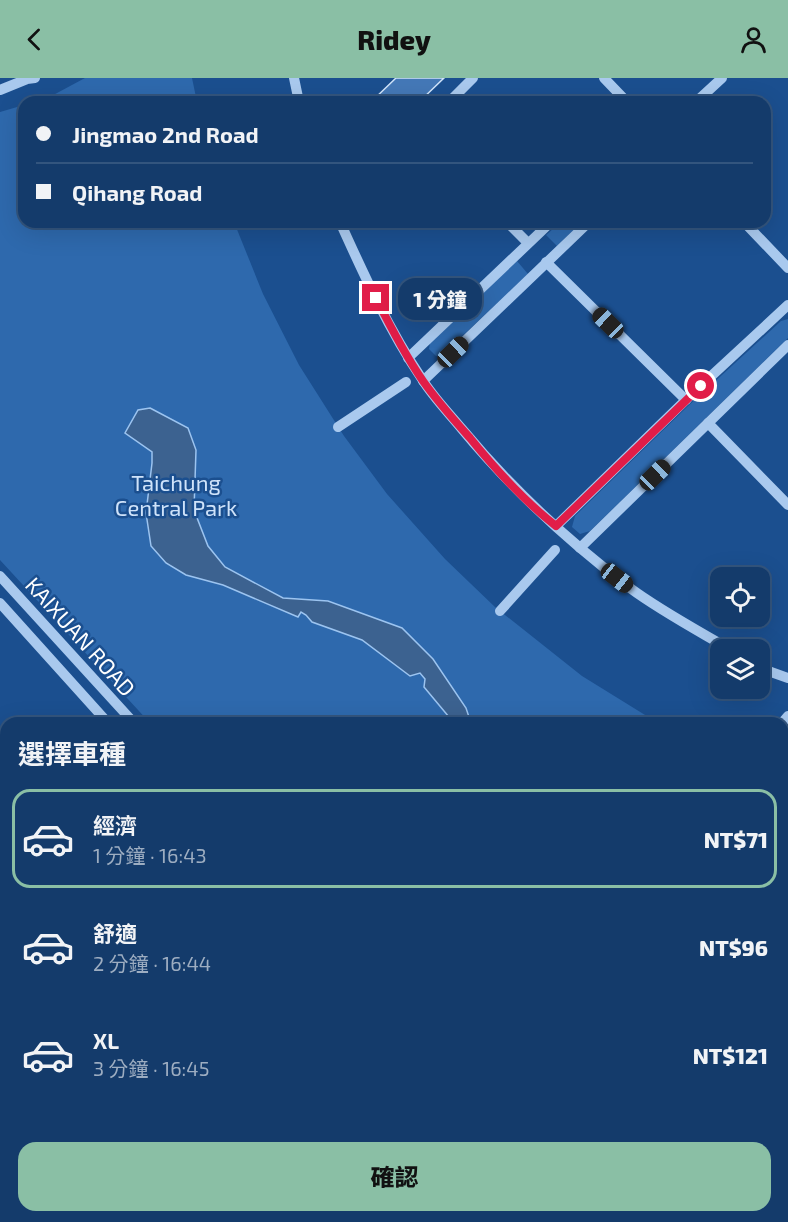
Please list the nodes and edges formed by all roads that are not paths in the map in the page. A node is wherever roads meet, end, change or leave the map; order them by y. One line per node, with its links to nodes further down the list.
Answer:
1 (34, 78): 6 (street)
2 (294, 78): 7 (street)
3 (473, 78): 8 (street)
4 (604, 78): 9 (street)
5 (722, 78): 10 (street)
6 (0, 90)
7 (298, 96)
8 (455, 96)
9 (621, 96)
10 (702, 96)
11 (343, 228): 21 (street)
12 (513, 228): 16 (street)
13 (544, 228): 16 (street)
14 (583, 228): 17 (street)
15 (750, 228): 18 (street)
16 (528, 243): 21 (street)
17 (546, 262): 22 (street); 24 (street)
18 (788, 268)
19 (788, 305): 24 (street)
20 (788, 345): 25 (street)
21 (408, 358): 22 (street)
22 (423, 381): 28 (street)
23 (406, 382): 26 (street)
24 (686, 400): 28 (street)
25 (708, 423): 27 (street); 29 (street)
26 (338, 427)
27 (788, 505)
28 (556, 526): 29 (street)
29 (580, 548): 34 (street)
30 (555, 550): 33 (street)
31 (0, 576): 38 (street, KAIXUAN ROAD)
32 (0, 603): 37 (street, KAIXUAN ROAD)
33 (500, 611)
34 (711, 639)
35 (770, 672): 36 (street)
36 (788, 678)
37 (103, 717)
38 (129, 717)

